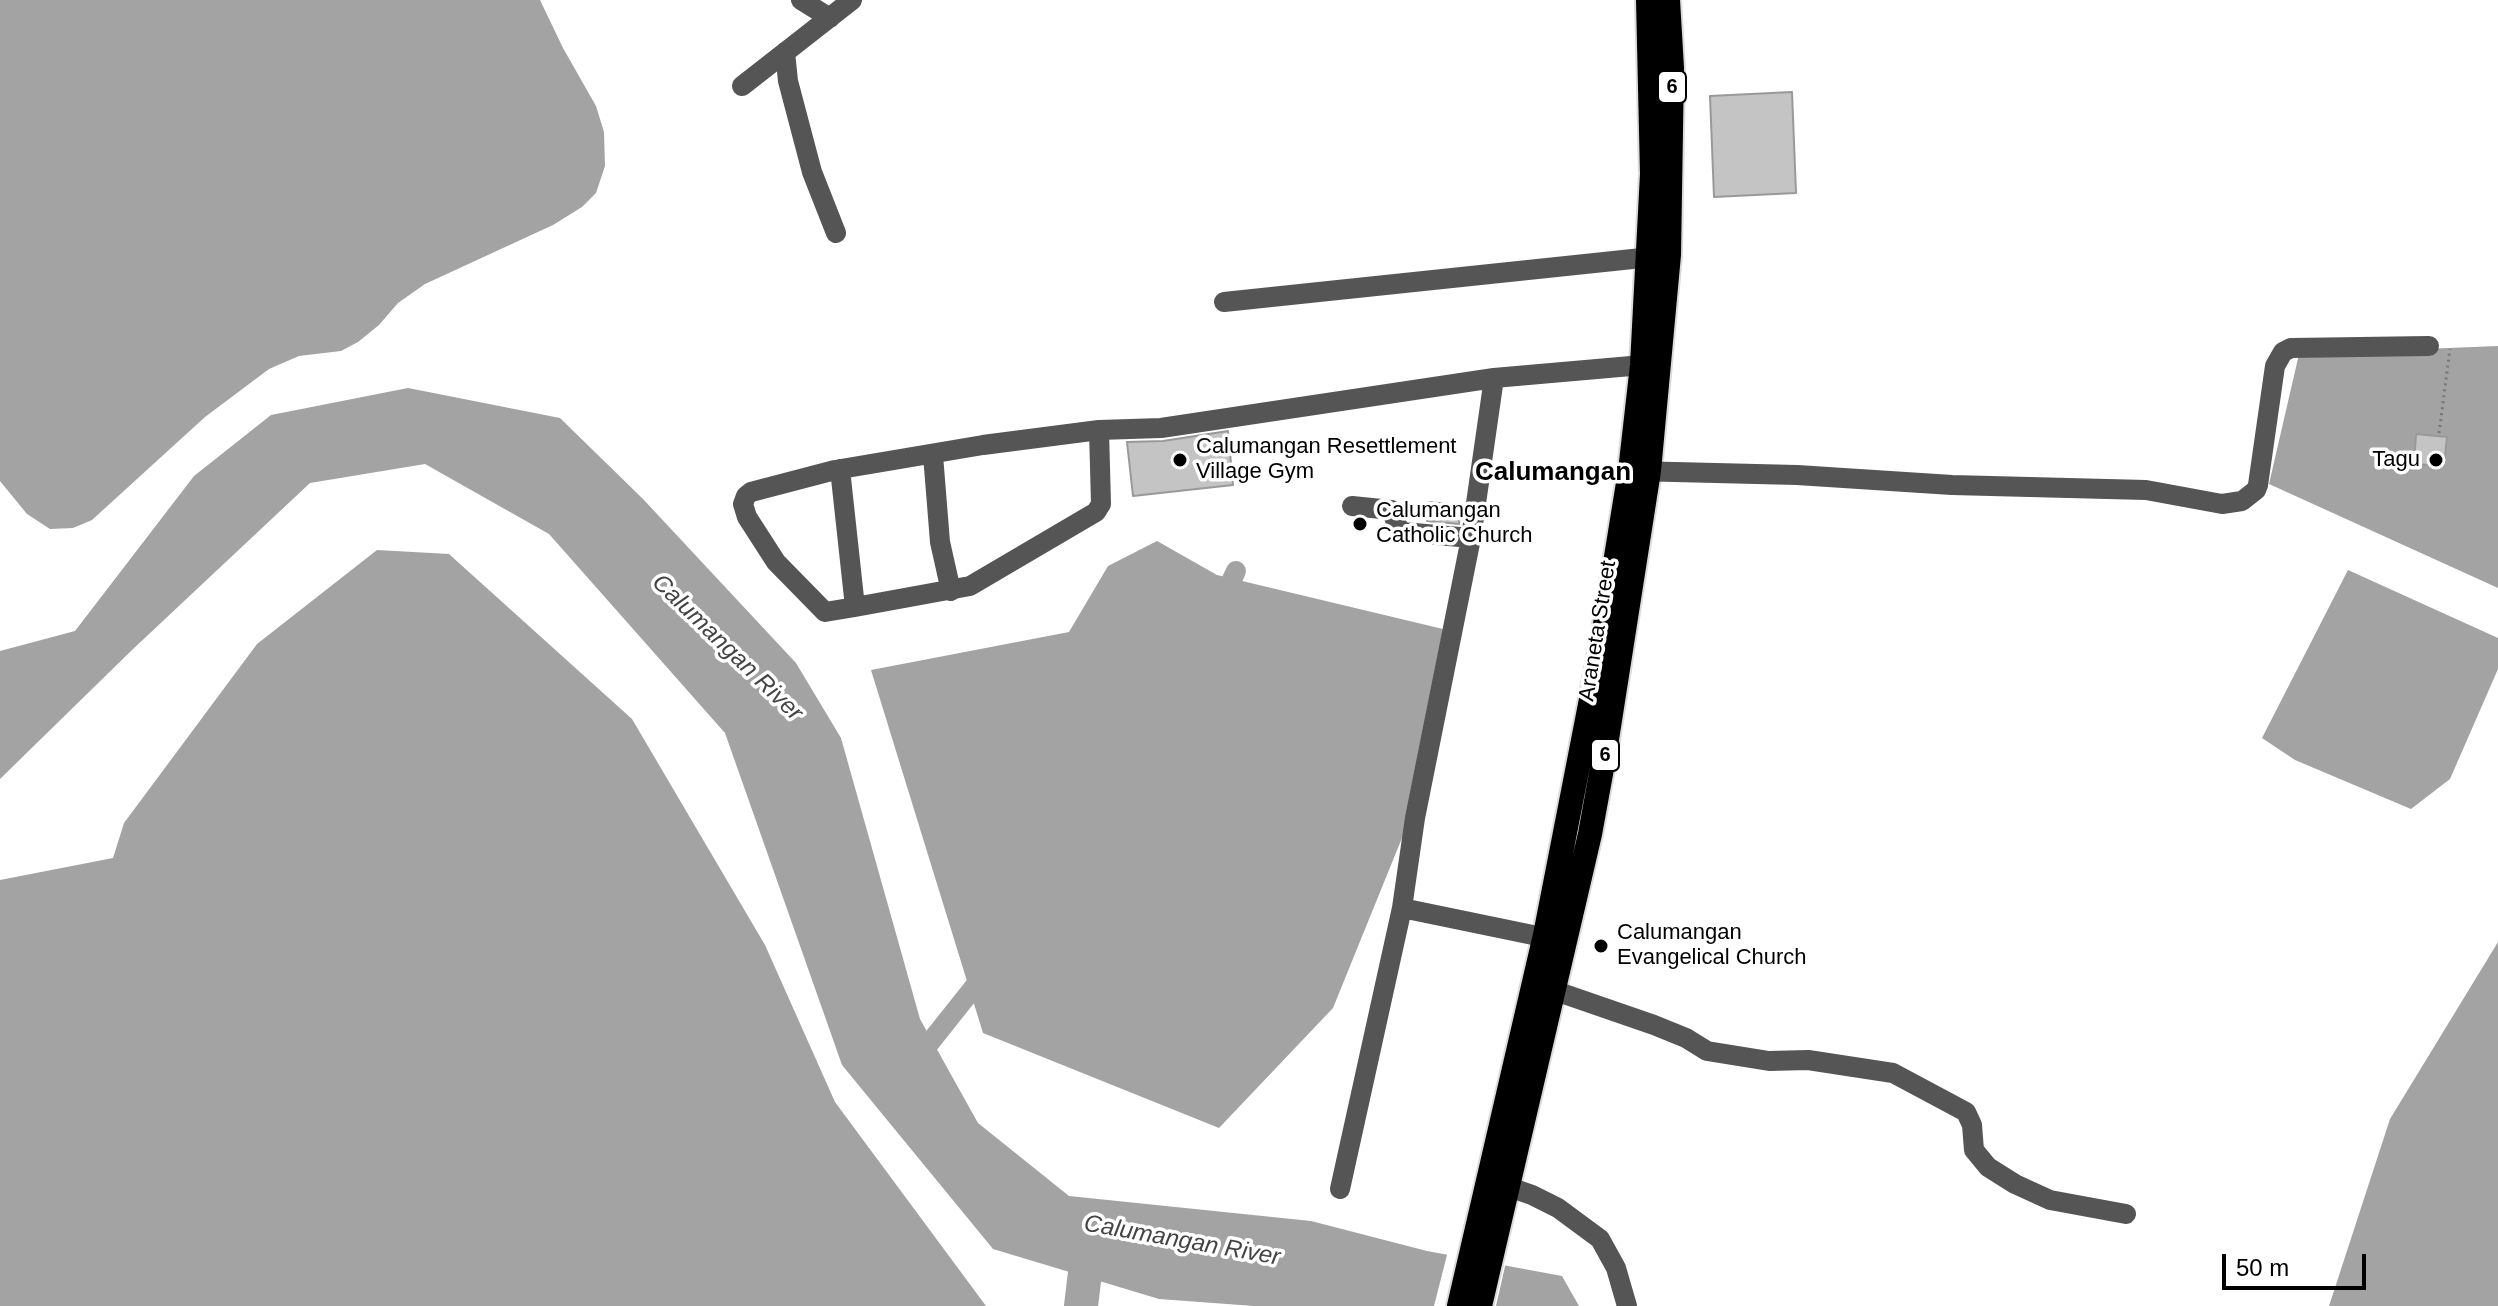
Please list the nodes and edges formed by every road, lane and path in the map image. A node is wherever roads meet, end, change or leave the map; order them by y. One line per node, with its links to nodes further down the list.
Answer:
1 (801, 0): 5 (street)
2 (852, 0): 5 (street)
3 (1648, 0): 9 (highway)
4 (1668, 0): 9 (highway, 6)
5 (830, 18): 6 (street)
6 (785, 52): 7 (street); 8 (street)
7 (742, 86)
8 (836, 233)
9 (1658, 256): 10 (street); 13 (highway)
10 (1224, 302)
11 (2429, 346): 19 (street)
12 (2450, 346): 16 (path)
13 (1650, 365): 14 (street); 19 (highway)
14 (1494, 378): 15 (street); 21 (street)
15 (1099, 430): 17 (street); 22 (street)
16 (2439, 433)
17 (933, 455): 18 (street); 22 (street)
18 (840, 469): 23 (street); 23 (street)
19 (1652, 472): 25 (highway)
20 (1352, 506): 21 (street)
21 (1471, 538): 24 (street)
22 (951, 591): 23 (street)
23 (855, 607)
24 (1402, 908): 25 (street); 28 (street)
25 (1554, 939): 26 (highway)
26 (1544, 986): 27 (highway); 29 (street); 30 (highway)
27 (1509, 1187): 30 (highway); 33 (street)
28 (1340, 1189)
29 (2126, 1214)
30 (1485, 1244): 31 (highway); 32 (highway)
31 (1459, 1306)
32 (1480, 1306)
33 (1627, 1306)

